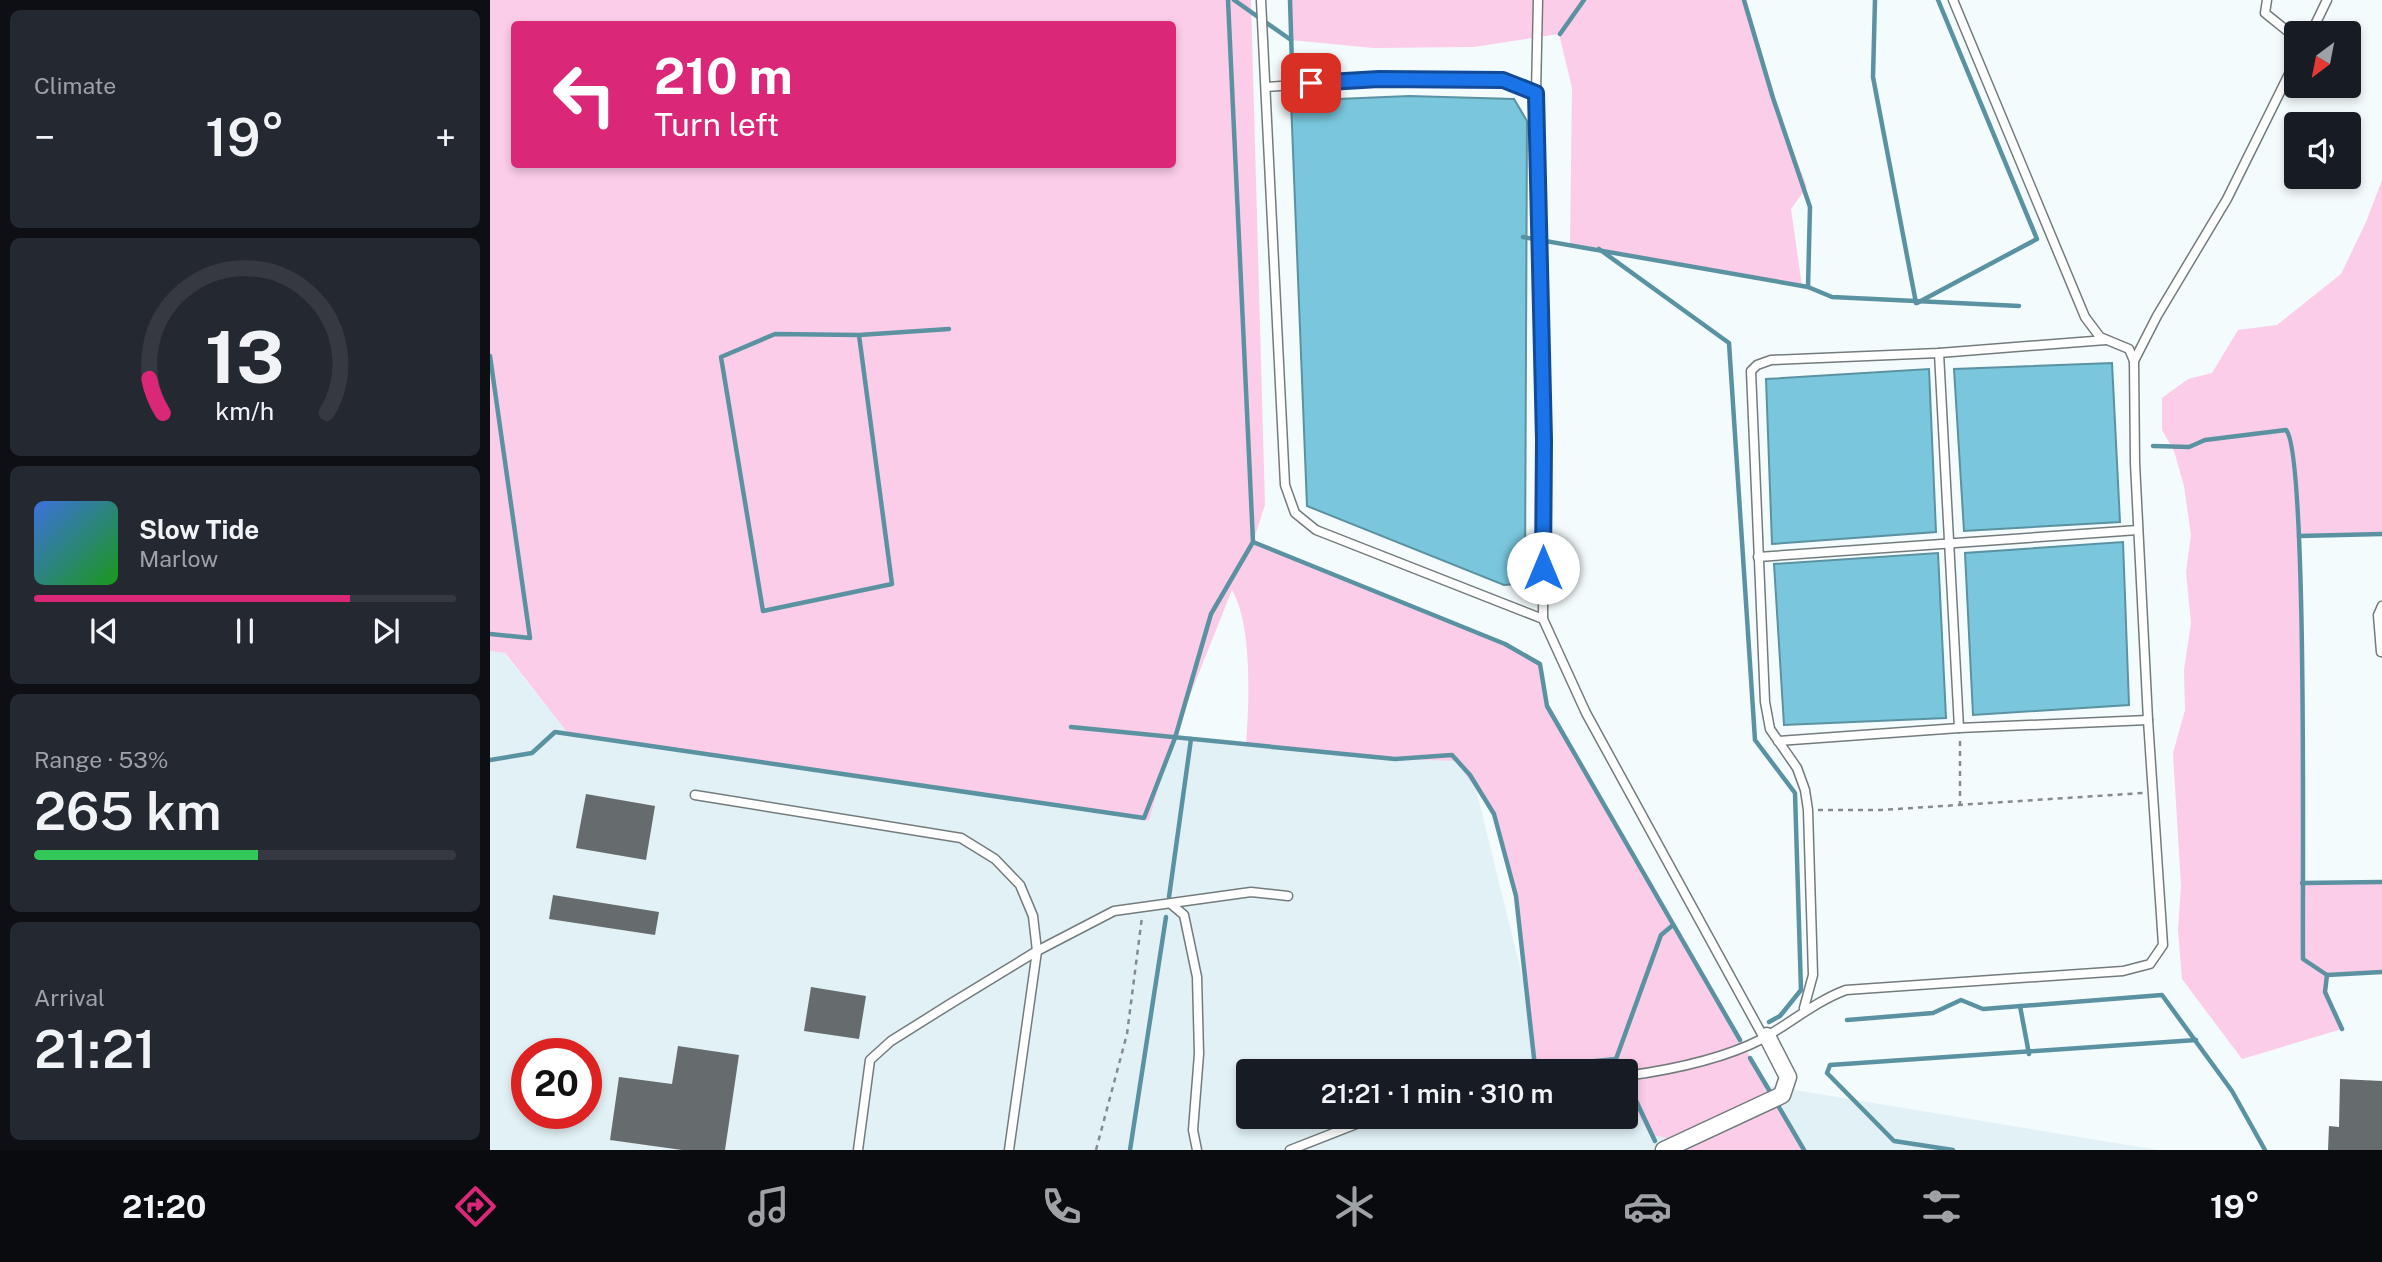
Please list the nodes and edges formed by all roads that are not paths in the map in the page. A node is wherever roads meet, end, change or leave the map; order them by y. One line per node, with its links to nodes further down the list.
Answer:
1 (1261, 0): 9 (lane)
2 (1538, 0): 10 (lane)
3 (1953, 0): 11 (lane)
4 (2267, 0): 7 (lane)
5 (2327, 0): 6 (lane)
6 (2317, 21)
7 (2284, 28)
8 (2284, 84): 13 (lane)
9 (1266, 87): 10 (lane); 18 (lane)
10 (1536, 93): 18 (lane)
11 (2109, 340): 12 (lane); 13 (lane)
12 (1939, 353): 15 (lane); 16 (lane)
13 (2134, 361): 14 (lane)
14 (2138, 530): 15 (lane); 20 (lane)
15 (1949, 543): 16 (lane); 21 (lane)
16 (1758, 556): 22 (lane)
17 (2382, 606): 19 (lane)
18 (1543, 619): 28 (lane)
19 (2381, 652)
20 (2148, 720): 21 (lane); 27 (lane)
21 (1959, 728): 22 (lane)
22 (1778, 741): 27 (lane)
23 (695, 795): 26 (lane)
24 (1288, 896): 25 (lane)
25 (1171, 904): 26 (lane); 33 (lane)
26 (1037, 951): 31 (lane); 32 (lane)
27 (1804, 1010): 28 (lane)
28 (1765, 1037): 29 (lane); 35 (street)
29 (1638, 1074)
30 (1344, 1129): 34 (lane)
31 (858, 1150)
32 (1009, 1150)
33 (1197, 1150)
34 (1290, 1150)
35 (1664, 1150)

